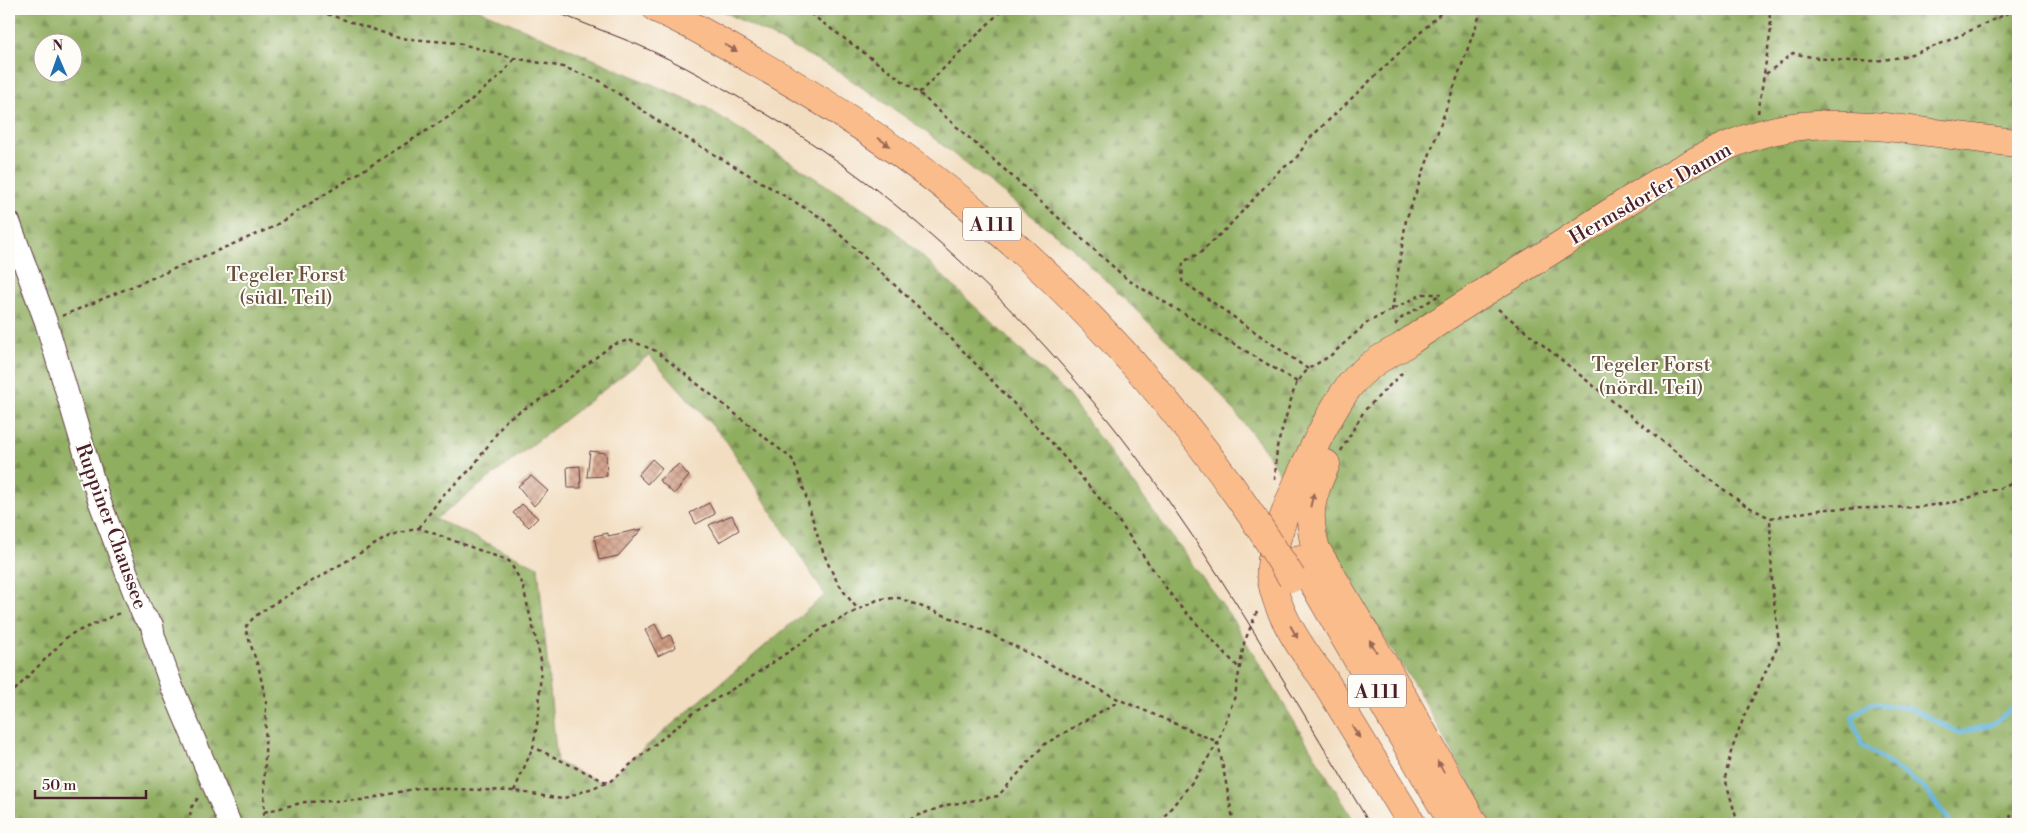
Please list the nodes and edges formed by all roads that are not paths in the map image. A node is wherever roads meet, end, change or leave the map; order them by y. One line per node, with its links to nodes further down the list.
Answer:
1 (657, 9): 6 (main road, A 111, one-way to 6)
2 (694, 9): 6 (main road, A 111)
3 (2018, 143): 5 (main road, Hermsdorfer Damm)
4 (9, 222): 8 (street, Ruppiner Chaussee)
5 (1405, 357): 9 (main road, Hermsdorfer Damm, one-way to 9); 12 (main road, Hermsdorfer Damm, one-way to 5)
6 (1265, 504): 7 (main road, A 111)
7 (1296, 569): 10 (main road, A 111); 11 (main road, A 111)
8 (230, 824)
9 (1412, 824)
10 (1434, 824)
11 (1453, 824)
12 (1474, 824)

